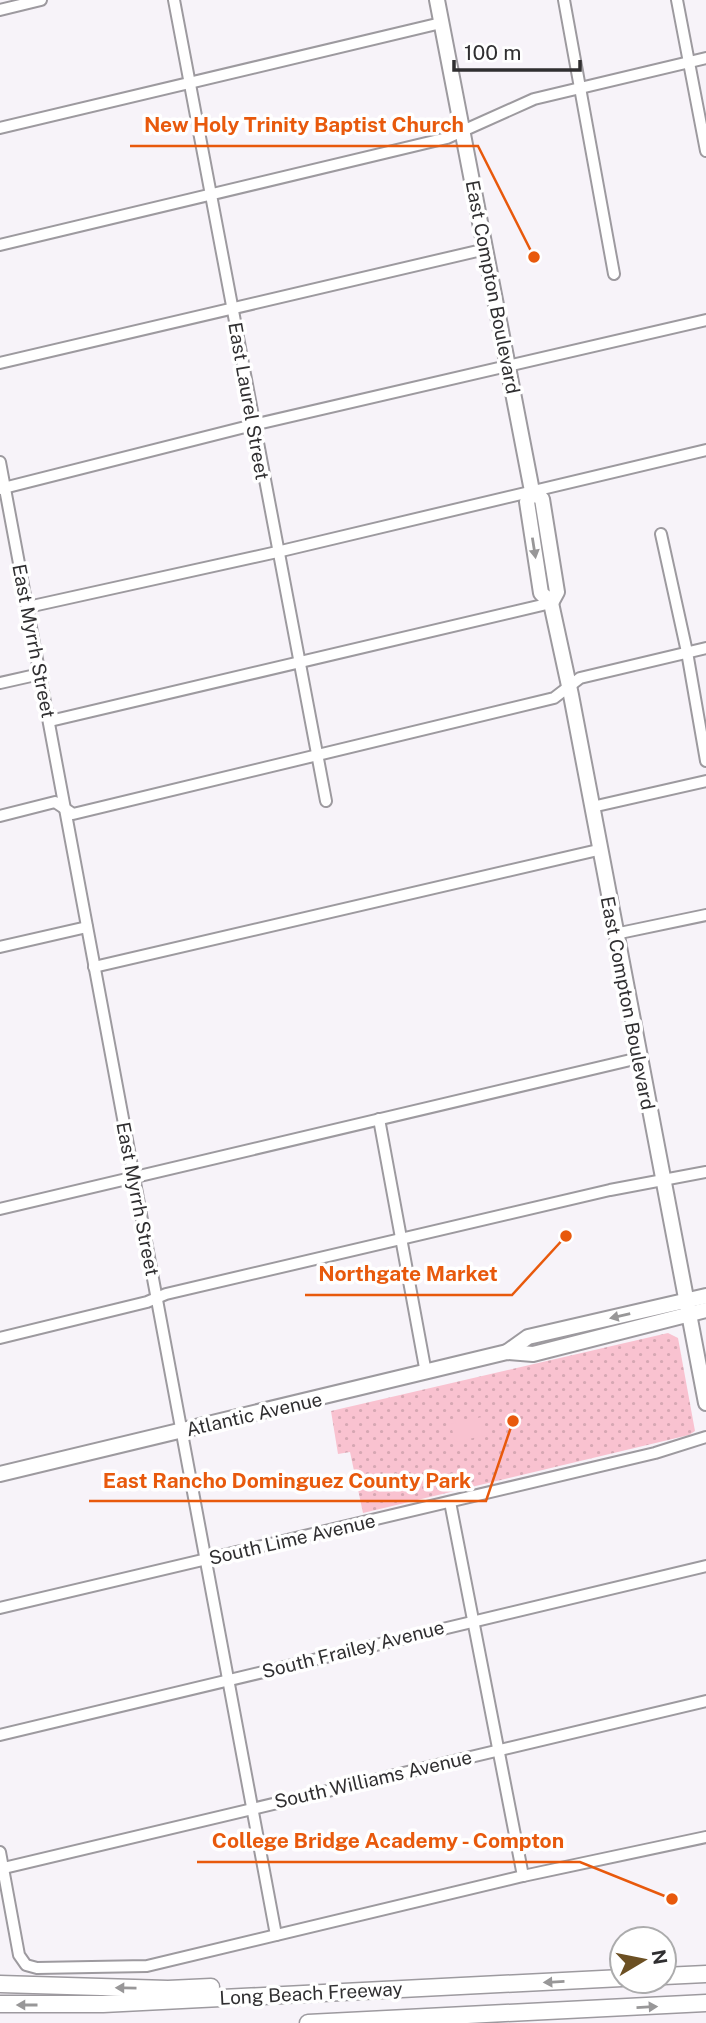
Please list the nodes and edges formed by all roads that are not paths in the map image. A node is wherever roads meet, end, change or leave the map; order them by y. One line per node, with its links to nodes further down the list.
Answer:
1 (41, 0): 6 (street)
2 (174, 0): 10 (street, East Laurel Street)
3 (437, 0): 7 (main road, East Compton Boulevard)
4 (564, 0): 11 (street)
5 (677, 0): 9 (street)
6 (0, 10)
7 (442, 23): 10 (street); 13 (main road, East Compton Boulevard)
8 (706, 58): 9 (street)
9 (690, 62): 11 (street); 14 (street)
10 (190, 84): 12 (street); 15 (street, East Laurel Street)
11 (581, 88): 13 (street); 18 (street)
12 (0, 128)
13 (464, 132): 15 (street); 17 (main road, East Compton Boulevard)
14 (706, 151)
15 (212, 195): 16 (street); 19 (street, East Laurel Street)
16 (0, 244)
17 (486, 249): 19 (street); 22 (main road, East Compton Boulevard)
18 (614, 274)
19 (232, 306): 21 (street); 23 (street, East Laurel Street)
20 (706, 320): 22 (street)
21 (0, 363)
22 (508, 366): 23 (street); 27 (main road, East Compton Boulevard)
23 (253, 425): 26 (street); 29 (street, East Laurel Street)
24 (706, 450): 27 (street)
25 (0, 462): 26 (street, East Myrrh Street)
26 (2, 488): 31 (street, East Myrrh Street)
27 (532, 491): 29 (street); 30 (main road, East Compton Boulevard)
28 (661, 534): 33 (street)
29 (277, 552): 31 (street); 34 (street, East Laurel Street)
30 (551, 603): 34 (street); 37 (main road, East Compton Boulevard)
31 (28, 607): 35 (street, East Myrrh Street)
32 (706, 648): 33 (street)
33 (687, 652): 37 (street); 40 (street)
34 (298, 662): 38 (street); 39 (street, East Laurel Street)
35 (40, 674): 36 (street); 38 (street, East Myrrh Street)
36 (0, 683)
37 (569, 686): 39 (street); 43 (main road, East Compton Boulevard)
38 (50, 721): 44 (street, East Myrrh Street)
39 (316, 757): 42 (street, East Laurel Street); 44 (street)
40 (706, 761)
41 (706, 781): 43 (street)
42 (326, 801)
43 (592, 807): 46 (main road, East Compton Boulevard)
44 (65, 808): 45 (street); 48 (street, East Myrrh Street)
45 (0, 816)
46 (598, 850): 49 (main road, East Compton Boulevard); 51 (street)
47 (706, 915): 49 (street)
48 (87, 927): 50 (street); 51 (street, East Myrrh Street)
49 (615, 934): 52 (main road, East Compton Boulevard)
50 (0, 947)
51 (94, 967): 55 (street, East Myrrh Street)
52 (639, 1058): 53 (street); 56 (main road, East Compton Boulevard)
53 (379, 1119): 55 (street); 58 (street)
54 (706, 1172): 56 (street)
55 (134, 1176): 57 (street); 60 (street, East Myrrh Street)
56 (663, 1181): 58 (street); 61 (main road, East Compton Boulevard)
57 (0, 1209)
58 (402, 1239): 60 (street); 64 (street)
59 (706, 1296): 61 (main road, Atlantic Avenue)
60 (157, 1298): 63 (street); 66 (street, East Myrrh Street)
61 (688, 1307): 62 (main road, Atlantic Avenue); 64 (main road, Atlantic Avenue); 65 (main road, East Compton Boulevard)
62 (706, 1310)
63 (0, 1338)
64 (426, 1373): 66 (main road, Atlantic Avenue)
65 (706, 1403)
66 (181, 1431): 68 (main road, Atlantic Avenue); 70 (street, East Myrrh Street)
67 (706, 1437): 69 (street, South Lime Avenue)
68 (0, 1474)
69 (450, 1502): 70 (street, South Lime Avenue); 73 (street)
70 (206, 1559): 72 (street, South Lime Avenue); 74 (street, East Myrrh Street)
71 (706, 1566): 73 (street, South Frailey Avenue)
72 (0, 1608)
73 (473, 1620): 74 (street, South Frailey Avenue); 77 (street)
74 (228, 1680): 76 (street, South Frailey Avenue); 78 (street, East Myrrh Street)
75 (706, 1701): 77 (street, South Williams Avenue)
76 (0, 1735)
77 (498, 1750): 78 (street, South Williams Avenue); 82 (street)
78 (253, 1808): 81 (street, South Williams Avenue); 83 (street, East Myrrh Street)
79 (706, 1837): 82 (street)
80 (0, 1852): 81 (street)
81 (2, 1868): 83 (street)
82 (523, 1876): 83 (street)
83 (276, 1935)
84 (706, 1974): 85 (highway)
85 (678, 1975)
86 (608, 1979): 88 (highway, Long Beach Freeway, one-way to 88)
87 (0, 1983): 88 (highway, one-way to 87)
88 (288, 1993): 90 (highway, Long Beach Freeway, one-way to 90)
89 (706, 2003): 91 (highway, Long Beach Freeway, one-way to 89)
90 (0, 2004)
91 (407, 2019): 92 (highway, Long Beach Freeway); 93 (highway)
92 (309, 2023)
93 (377, 2023)

